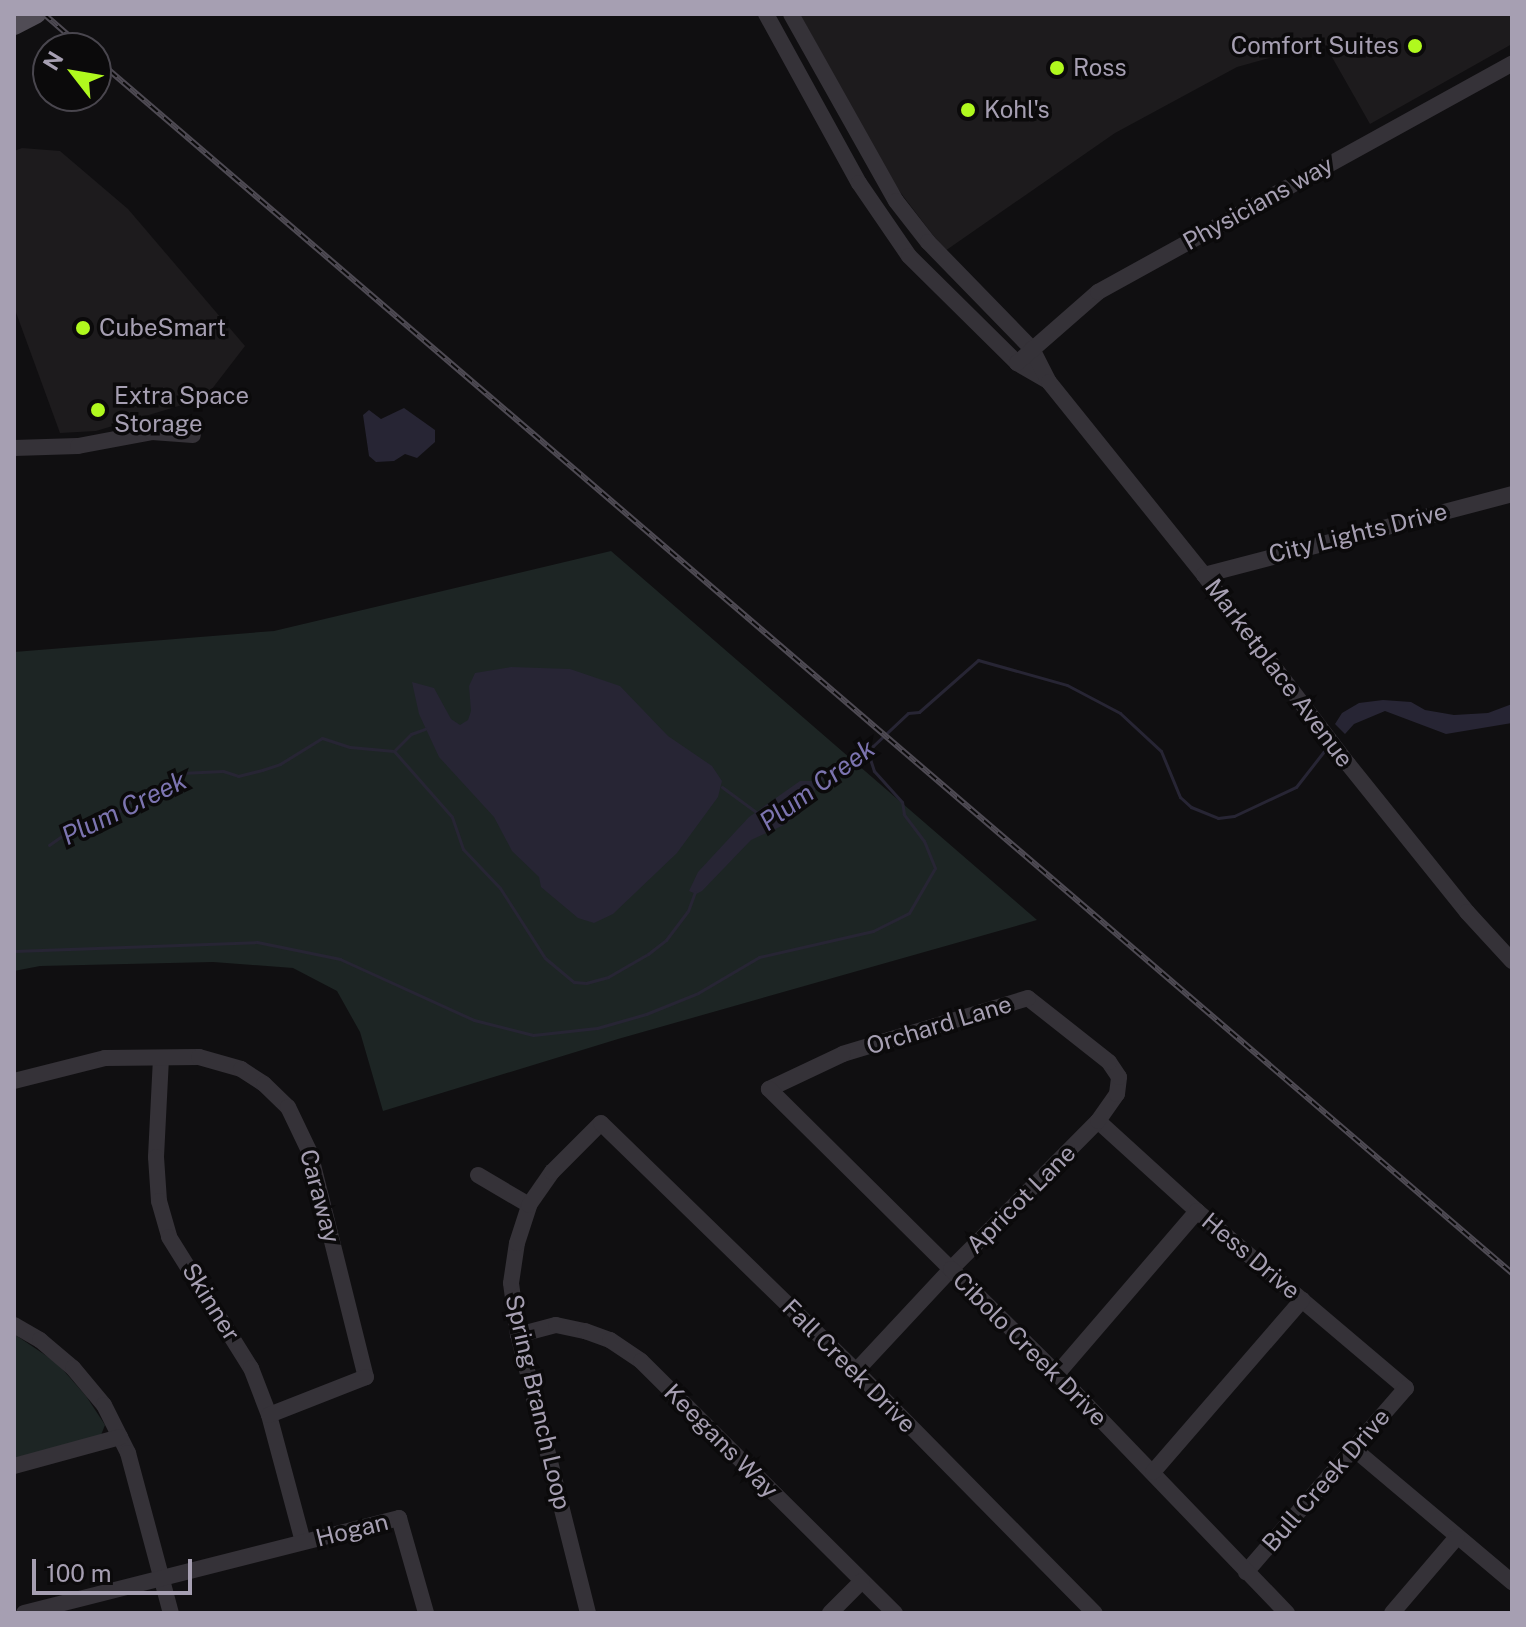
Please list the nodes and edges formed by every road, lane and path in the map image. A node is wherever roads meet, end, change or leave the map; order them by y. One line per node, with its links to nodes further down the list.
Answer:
1 (36, 14): 4 (main road)
2 (766, 14): 7 (street, Marketplace Avenue)
3 (791, 14): 6 (street, Marketplace Avenue)
4 (14, 25)
5 (1512, 63): 6 (street, Physicians way)
6 (1032, 349): 7 (street, Physicians way); 8 (street, Marketplace Avenue)
7 (1017, 363): 8 (street, Marketplace Avenue)
8 (1049, 382): 12 (street, Marketplace Avenue)
9 (193, 435): 10 (street)
10 (14, 448)
11 (1512, 494): 12 (street, City Lights Drive)
12 (1204, 575): 13 (street, Marketplace Avenue)
13 (1512, 961)
14 (161, 1058): 15 (street, Caraway); 30 (street, Skinner); 30 (street, Caraway)
15 (14, 1081)
16 (769, 1089): 17 (street, Orchard Lane); 23 (street, Cibolo Creek Drive)
17 (1117, 1094): 18 (street, Apricot Lane)
18 (1098, 1121): 22 (street, Hess Drive); 23 (street, Apricot Lane)
19 (601, 1123): 21 (street, Spring Branch Loop); 27 (street, Fall Creek Drive)
20 (478, 1175): 21 (street)
21 (529, 1205): 26 (street, Spring Branch Loop)
22 (1197, 1211): 24 (street, Hess Drive); 28 (street)
23 (951, 1269): 27 (street, Apricot Lane); 28 (street, Cibolo Creek Drive)
24 (1302, 1300): 29 (street, Hess Drive); 34 (street)
25 (14, 1325): 31 (street)
26 (518, 1335): 39 (street, Keegans Way); 44 (street, Spring Branch Loop)
27 (856, 1371): 47 (street, Fall Creek Drive)
28 (1057, 1374): 34 (street, Cibolo Creek Drive)
29 (1406, 1388): 32 (street, Bull Creek Drive)
30 (269, 1415): 36 (street, Skinner)
31 (120, 1437): 33 (street); 38 (street)
32 (1354, 1449): 35 (street); 37 (street, Bull Creek Drive)
33 (14, 1466)
34 (1153, 1472): 37 (street, Cibolo Creek Drive)
35 (1457, 1537): 40 (street); 49 (street)
36 (303, 1542): 38 (street, Hogan); 43 (street, Hogan)
37 (1246, 1572): 48 (street, Cibolo Creek Drive)
38 (162, 1578): 41 (street, Hogan); 42 (street)
39 (862, 1581): 45 (street); 46 (street, Keegans Way)
40 (1512, 1582)
41 (24, 1613)
42 (171, 1613)
43 (426, 1613)
44 (588, 1613)
45 (830, 1613)
46 (895, 1613)
47 (1095, 1613)
48 (1287, 1613)
49 (1392, 1613)

